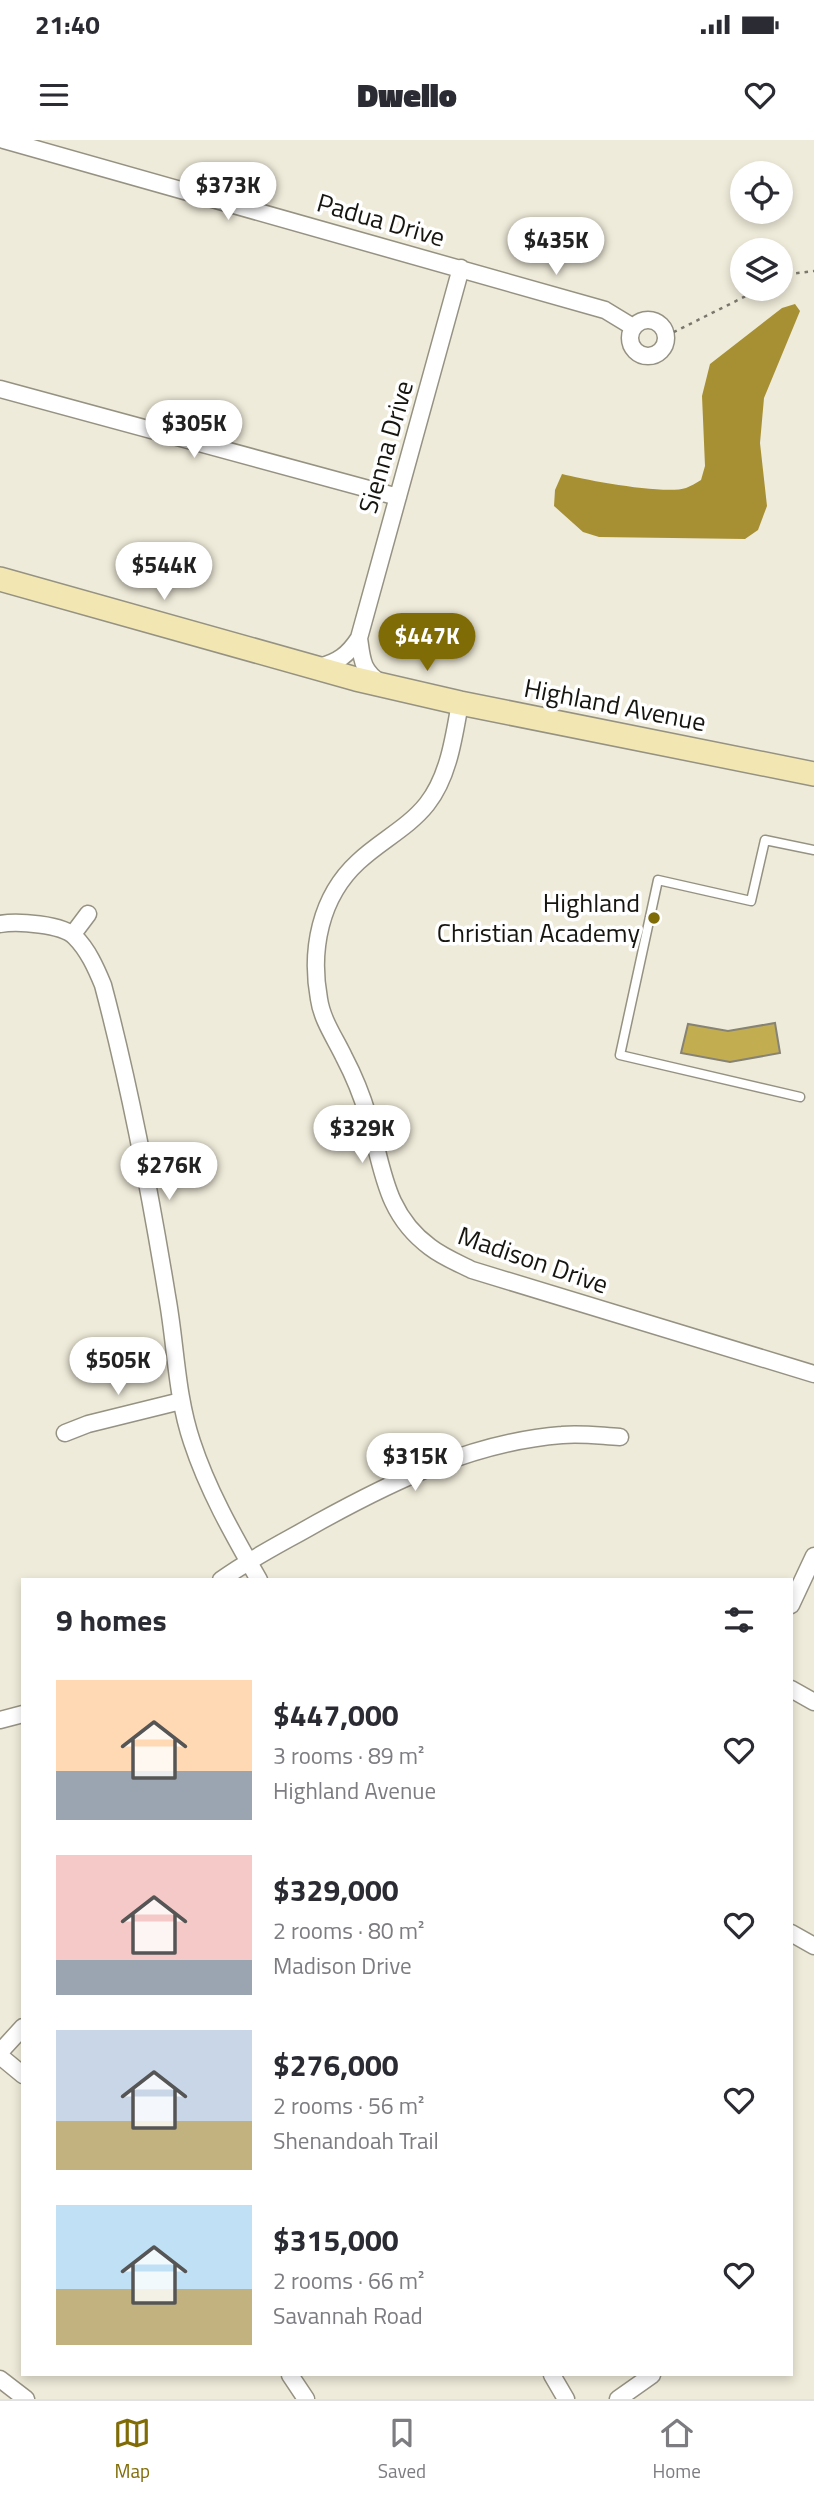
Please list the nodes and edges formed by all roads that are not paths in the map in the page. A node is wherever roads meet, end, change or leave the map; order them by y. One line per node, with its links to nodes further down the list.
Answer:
1 (4, 140): 2 (street, Padua Drive)
2 (461, 268): 3 (street, Padua Drive); 5 (street, Sienna Drive)
3 (633, 327): 3 (street)
4 (0, 389): 5 (street)
5 (398, 497): 7 (street, Sienna Drive)
6 (0, 579): 8 (main road, Highland Avenue)
7 (359, 638): 8 (street); 9 (street)
8 (317, 668): 9 (main road, Highland Avenue)
9 (384, 685): 10 (main road, Highland Avenue)
10 (460, 703): 11 (main road, Highland Avenue); 17 (street, Madison Drive)
11 (814, 774)
12 (814, 850): 16 (lane)
13 (88, 914): 15 (street)
14 (0, 924): 15 (street)
15 (74, 934): 18 (street)
16 (800, 1097)
17 (814, 1374)
18 (181, 1401): 19 (street); 22 (street)
19 (65, 1433)
20 (620, 1437): 22 (street)
21 (814, 1556): 25 (street)
22 (248, 1561): 23 (street); 24 (street)
23 (223, 1578)
24 (258, 1578)
25 (793, 1601)
26 (793, 1690): 27 (street)
27 (814, 1702)
28 (21, 1715): 29 (street)
29 (0, 1720)
30 (793, 1934): 31 (street)
31 (814, 1946)
32 (21, 2029): 33 (street)
33 (0, 2054): 34 (street)
34 (21, 2073)
35 (291, 2376): 40 (street)
36 (553, 2376): 41 (street)
37 (651, 2376): 42 (street)
38 (0, 2379): 39 (street)
39 (26, 2399)
40 (306, 2399)
41 (566, 2399)
42 (618, 2399)

